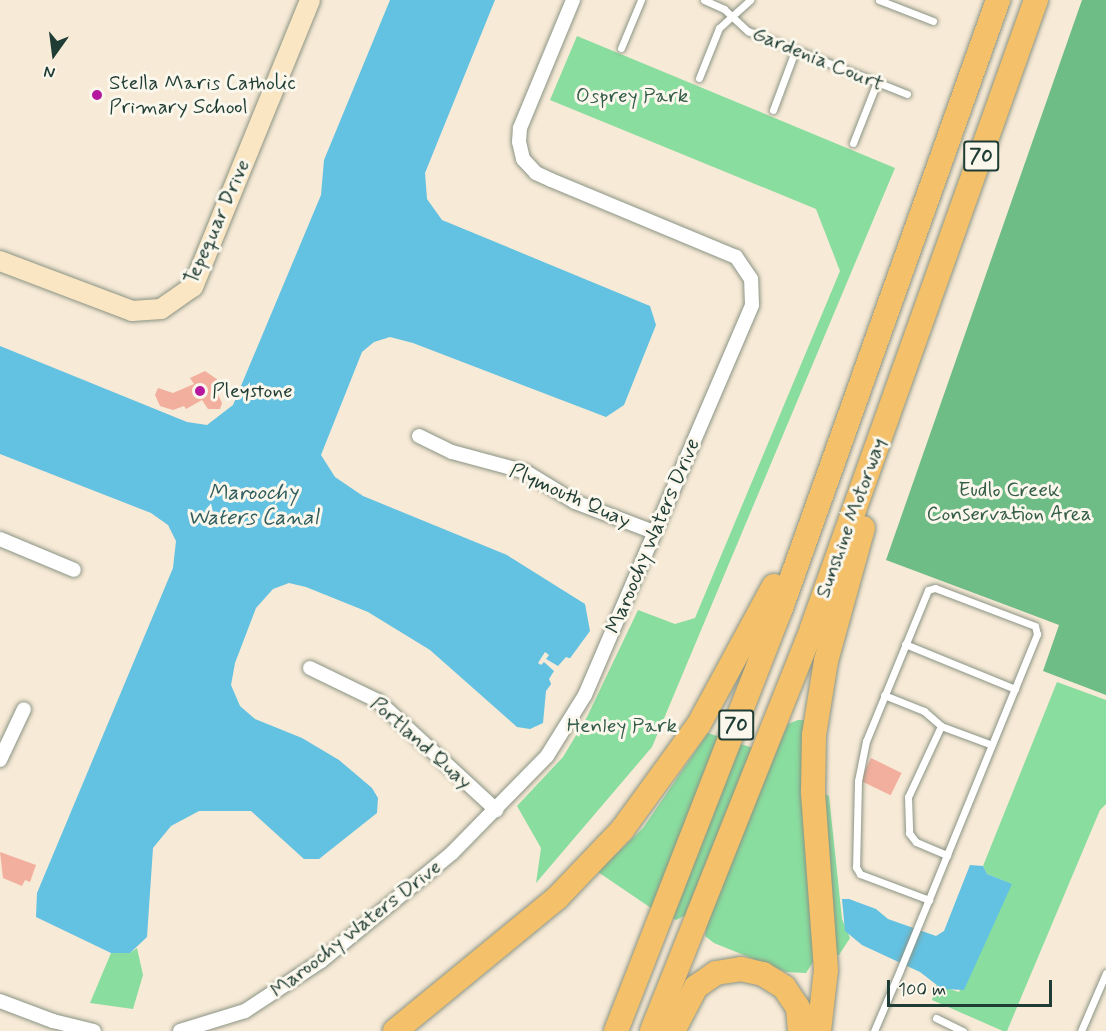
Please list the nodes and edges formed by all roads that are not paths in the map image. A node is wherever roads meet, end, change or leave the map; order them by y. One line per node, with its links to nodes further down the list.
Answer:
1 (310, 0): 18 (street, Tepequar Drive)
2 (573, 0): 22 (street, Maroochy Waters Drive)
3 (641, 0): 11 (lane)
4 (704, 0): 9 (lane, Gardenia Court)
5 (750, 0): 9 (lane)
6 (879, 0): 10 (lane)
7 (998, 0): 19 (highway, Sunshine Motorway / 70)
8 (1036, 0): 21 (highway, Sunshine Motorway / 70)
9 (731, 18): 12 (lane, Gardenia Court); 13 (lane)
10 (933, 21)
11 (621, 48)
12 (795, 51): 14 (lane, Gardenia Court); 16 (lane)
13 (699, 78)
14 (877, 82): 15 (lane, Gardenia Court); 17 (lane)
15 (908, 94)
16 (773, 110)
17 (853, 143)
18 (0, 261)
19 (849, 417): 41 (highway); 42 (highway, Sunshine Motorway / 70)
20 (418, 436): 22 (street, Plymouth Quay)
21 (876, 450): 43 (highway, Sunshine Motorway / 70); 46 (highway)
22 (654, 532): 33 (street, Maroochy Waters Drive)
23 (0, 539): 24 (street)
24 (74, 570)
25 (905, 644): 27 (lane); 27 (lane); 28 (lane)
26 (310, 668): 33 (street, Portland Quay)
27 (1015, 689): 31 (lane)
28 (885, 695): 30 (lane); 35 (lane)
29 (24, 709): 32 (street)
30 (941, 726): 31 (lane); 34 (lane)
31 (992, 745): 34 (lane)
32 (0, 760)
33 (496, 810): 40 (street, Maroochy Waters Drive)
34 (947, 855): 35 (lane)
35 (928, 900): 47 (lane)
36 (1106, 973): 49 (lane)
37 (0, 1001): 39 (street)
38 (936, 1018): 48 (lane)
39 (94, 1031)
40 (180, 1031)
41 (395, 1031)
42 (616, 1031)
43 (652, 1031)
44 (673, 1031): 45 (highway)
45 (800, 1031)
46 (819, 1031)
47 (874, 1031)
48 (963, 1031)
49 (1081, 1031)

